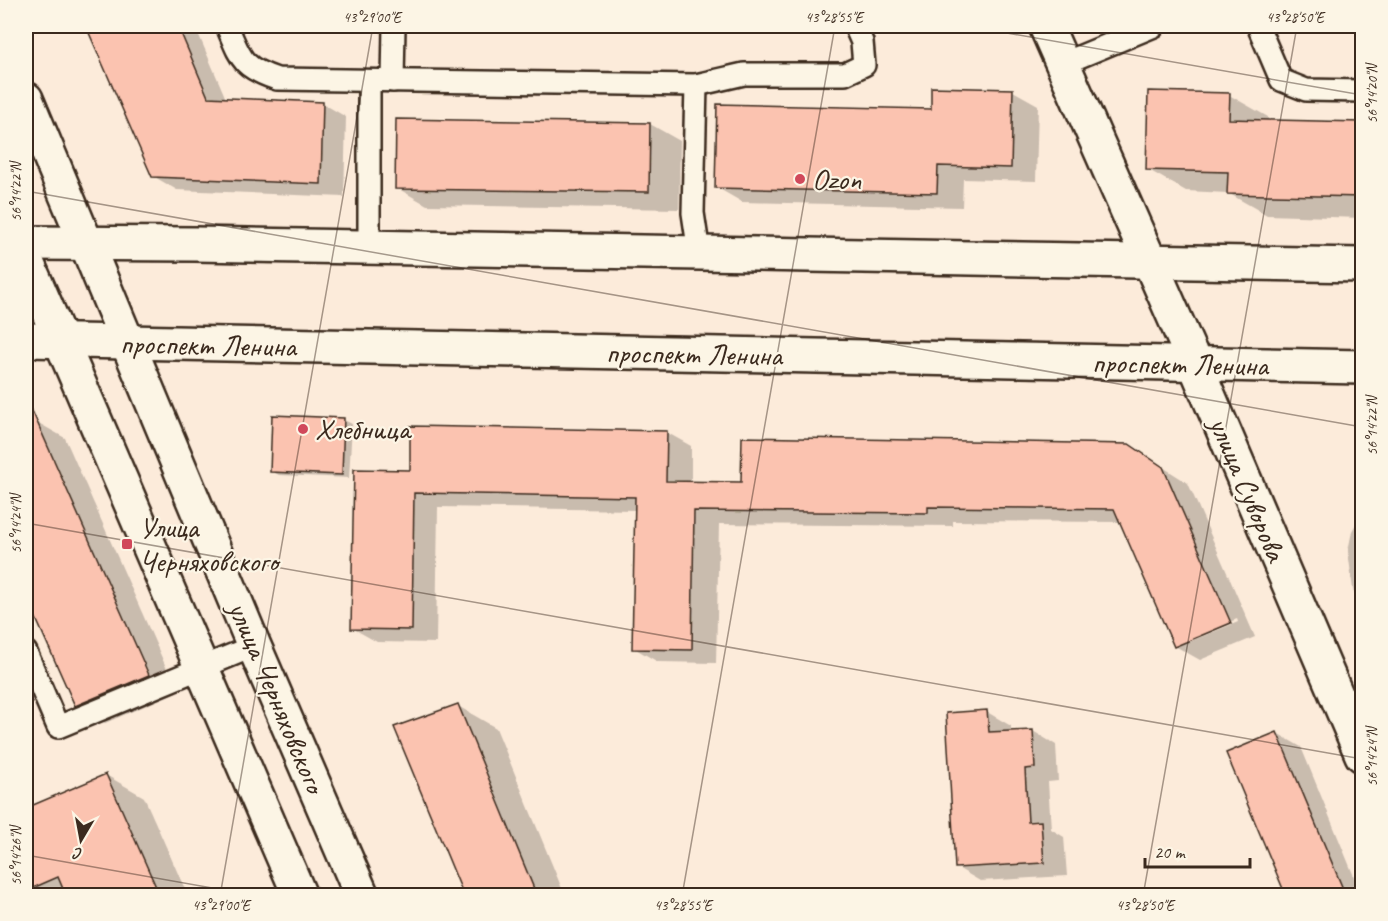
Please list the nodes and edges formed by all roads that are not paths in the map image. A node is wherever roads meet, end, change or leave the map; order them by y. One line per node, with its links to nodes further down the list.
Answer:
1 (227, 26): 8 (lane)
2 (394, 26): 9 (lane)
3 (855, 26): 10 (lane)
4 (1046, 26): 7 (main road, улица Суворова)
5 (1154, 26): 7 (lane)
6 (1258, 26): 11 (lane)
7 (1062, 64): 18 (main road, улица Суворова)
8 (369, 81): 9 (lane); 15 (lane)
9 (393, 81): 10 (lane)
10 (696, 85): 16 (lane)
11 (1362, 91)
12 (26, 99): 13 (main road, улица Черняховского)
13 (85, 242): 14 (main road); 15 (main road); 22 (main road, улица Черняховского)
14 (26, 243)
15 (369, 247): 16 (main road)
16 (699, 253): 18 (main road)
17 (26, 260): 21 (main road)
18 (1149, 261): 19 (main road); 23 (main road, улица Суворова)
19 (1362, 265)
20 (26, 340): 21 (main road, проспект Ленина)
21 (62, 341): 22 (main road, проспект Ленина); 27 (main road)
22 (127, 343): 23 (main road, проспект Ленина); 25 (main road, улица Черняховского)
23 (1195, 364): 24 (main road, проспект Ленина); 28 (main road, улица Суворова)
24 (1362, 367)
25 (254, 646): 27 (lane); 30 (main road, улица Черняховского)
26 (26, 652): 27 (lane)
27 (202, 666): 29 (main road)
28 (1362, 755)
29 (300, 896)
30 (362, 896)

